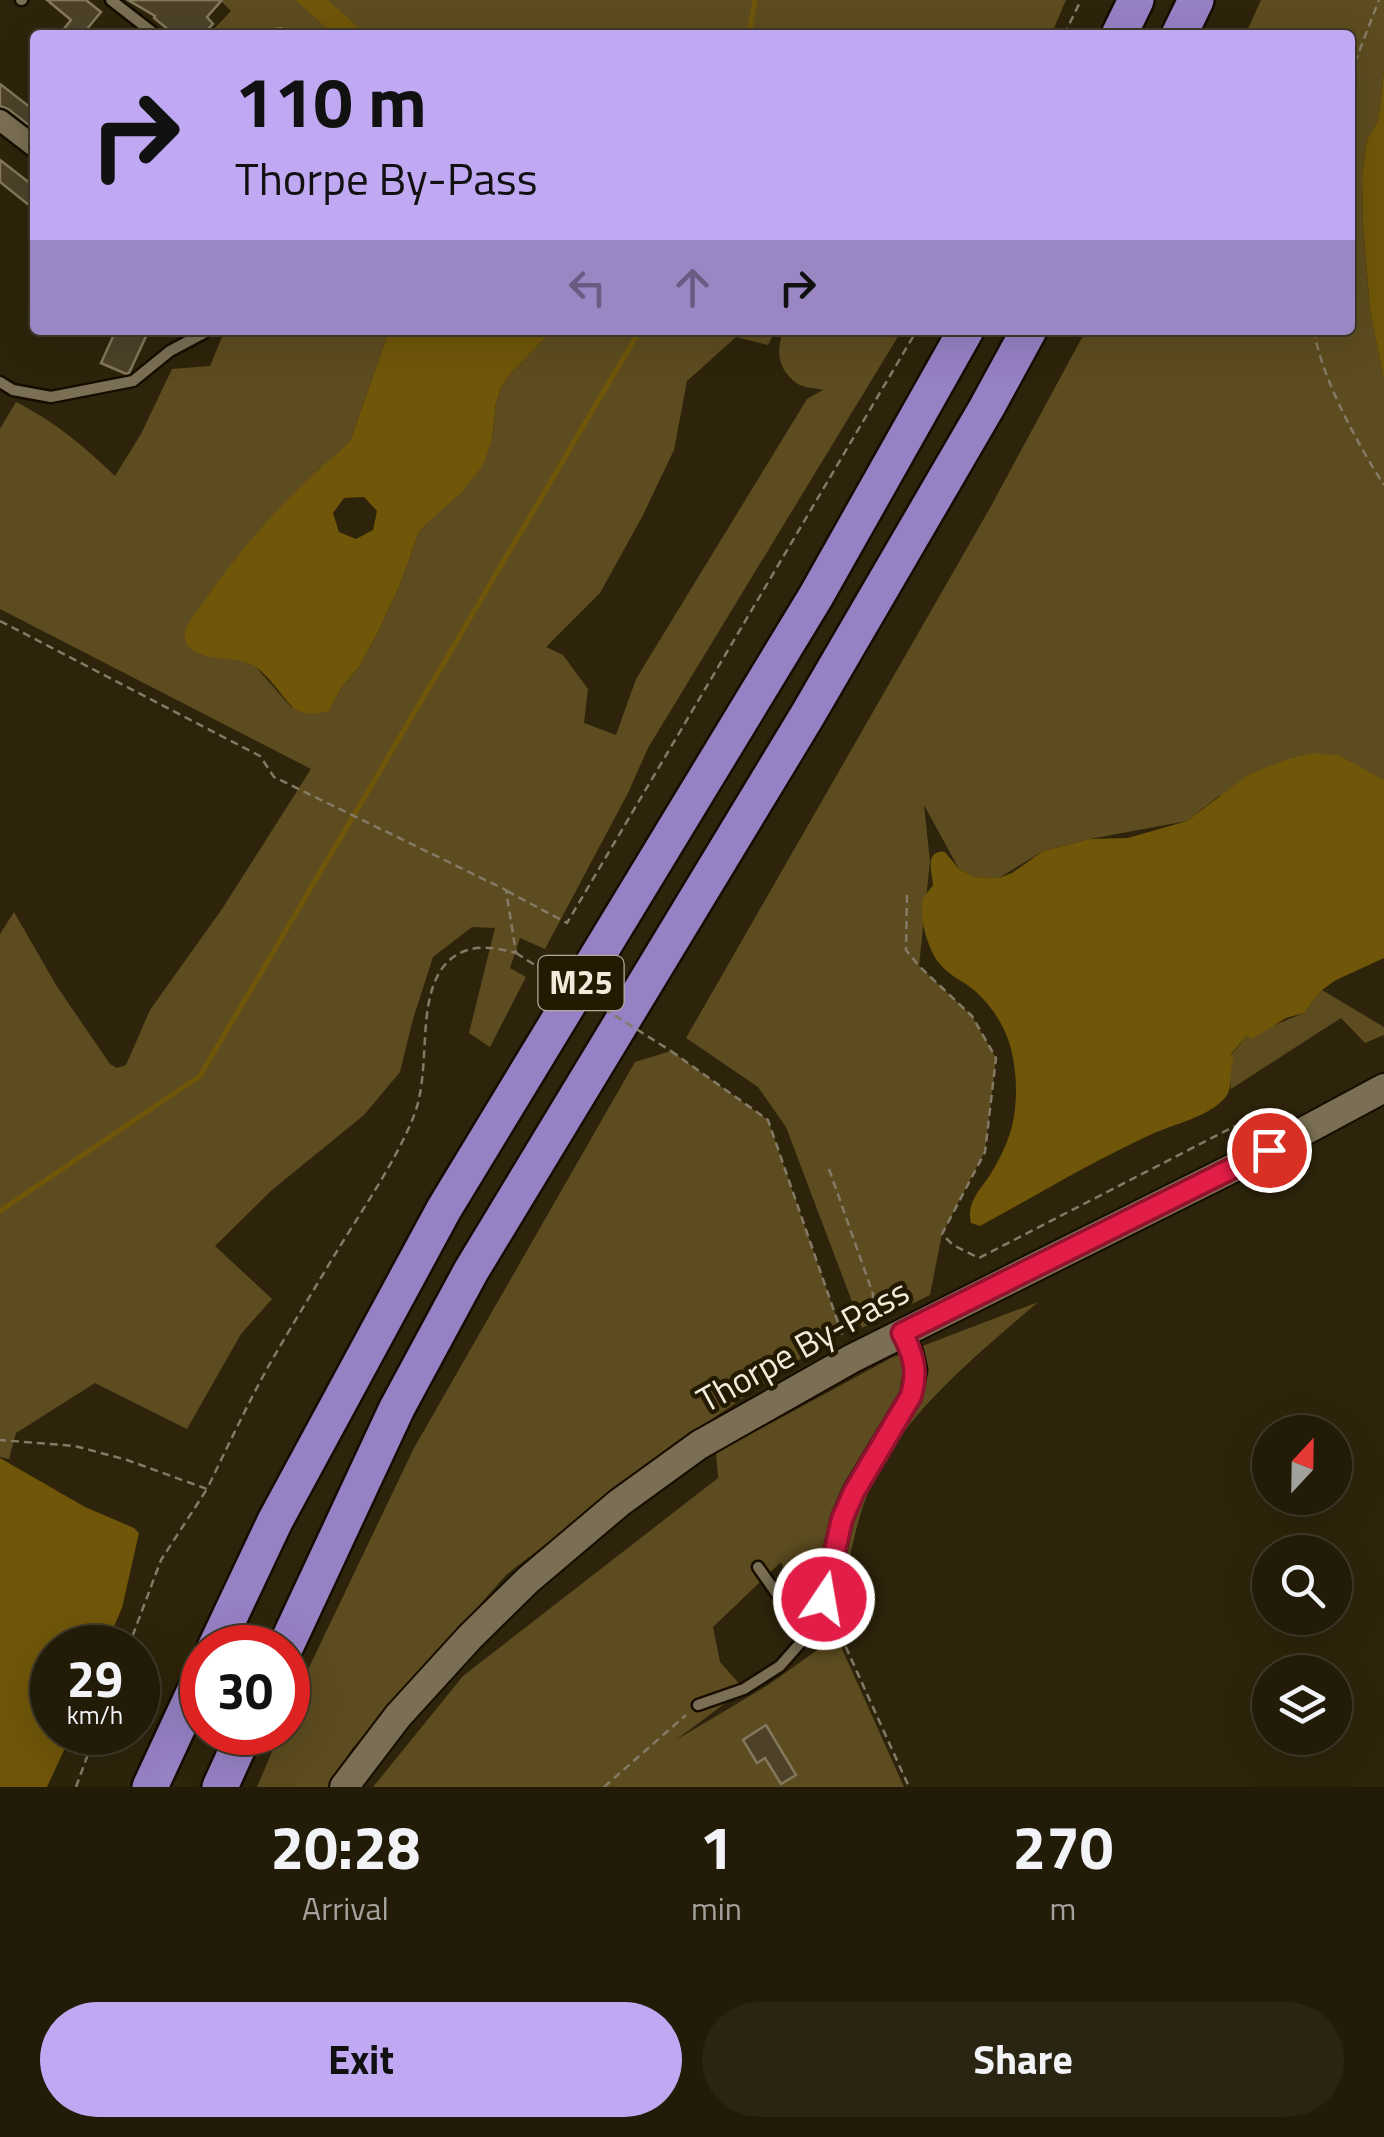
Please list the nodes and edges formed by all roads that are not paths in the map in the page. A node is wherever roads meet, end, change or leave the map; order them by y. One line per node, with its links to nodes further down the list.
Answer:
1 (111, 0): 4 (lane)
2 (1136, 0): 5 (highway)
3 (1196, 0): 6 (highway)
4 (150, 30)
5 (1121, 30)
6 (1181, 30)
7 (0, 120): 8 (street)
8 (30, 143)
9 (200, 335): 12 (lane)
10 (963, 335): 17 (highway, M25)
11 (1026, 335): 18 (highway, M25)
12 (0, 382)
13 (1384, 1088): 14 (main road, Thorpe By-Pass)
14 (902, 1333): 16 (street); 24 (main road, Thorpe By-Pass)
15 (758, 1567): 16 (lane)
16 (816, 1617): 19 (lane)
17 (227, 1625)
18 (296, 1625)
19 (698, 1705)
20 (180, 1722): 22 (highway)
21 (235, 1755): 23 (highway)
22 (150, 1787)
23 (220, 1787)
24 (344, 1787)

